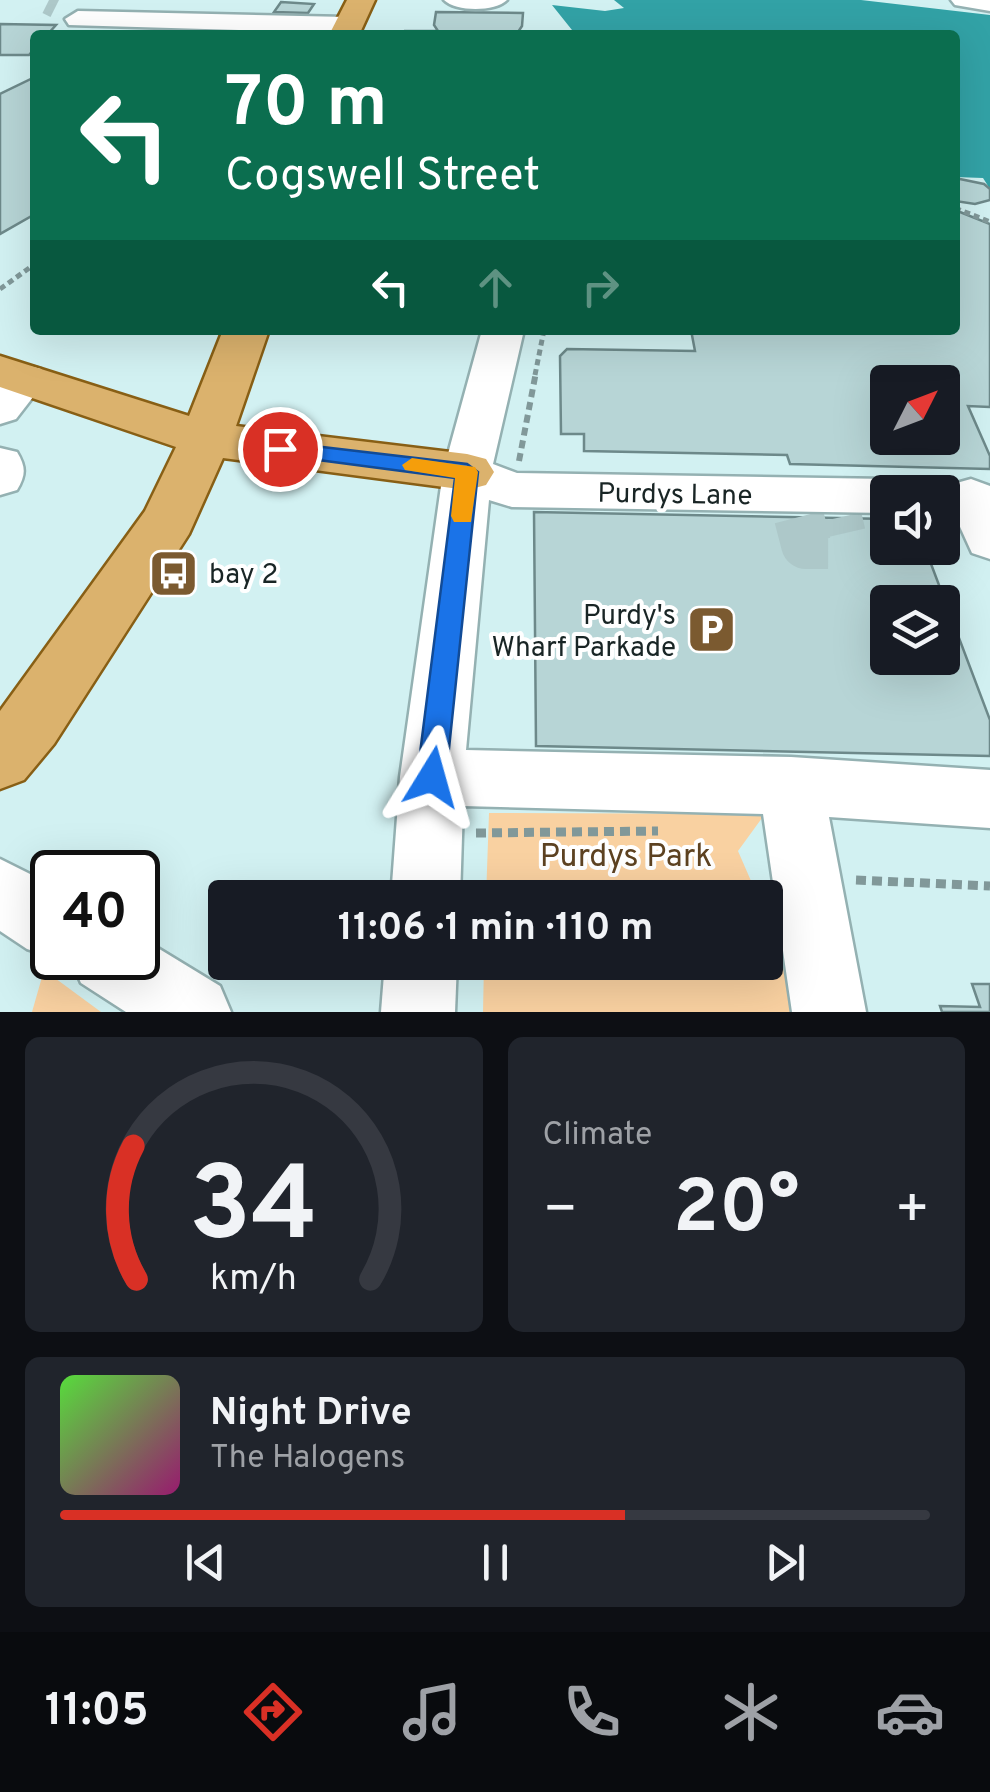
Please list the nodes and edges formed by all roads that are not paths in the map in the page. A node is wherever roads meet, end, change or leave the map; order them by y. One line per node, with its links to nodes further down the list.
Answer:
1 (458, 0): 2 (street)
2 (494, 0)
3 (964, 0): 4 (street)
4 (990, 3)
5 (169, 9): 6 (street); 7 (street)
6 (61, 14)
7 (351, 20)
8 (244, 335): 11 (main road)
9 (503, 335): 14 (street)
10 (8, 386): 11 (main road)
11 (206, 440): 14 (main road); 16 (main road)
12 (0, 464): 13 (street)
13 (0, 478)
14 (489, 481): 15 (street, Purdys Lane); 17 (street)
15 (870, 499)
16 (0, 759)
17 (432, 777): 18 (street); 20 (street)
18 (791, 786): 19 (street); 27 (street)
19 (990, 799)
20 (426, 880)
21 (0, 892): 22 (street)
22 (30, 910)
23 (142, 980): 25 (street)
24 (420, 980): 26 (street)
25 (194, 1012)
26 (418, 1012)
27 (830, 1012)

